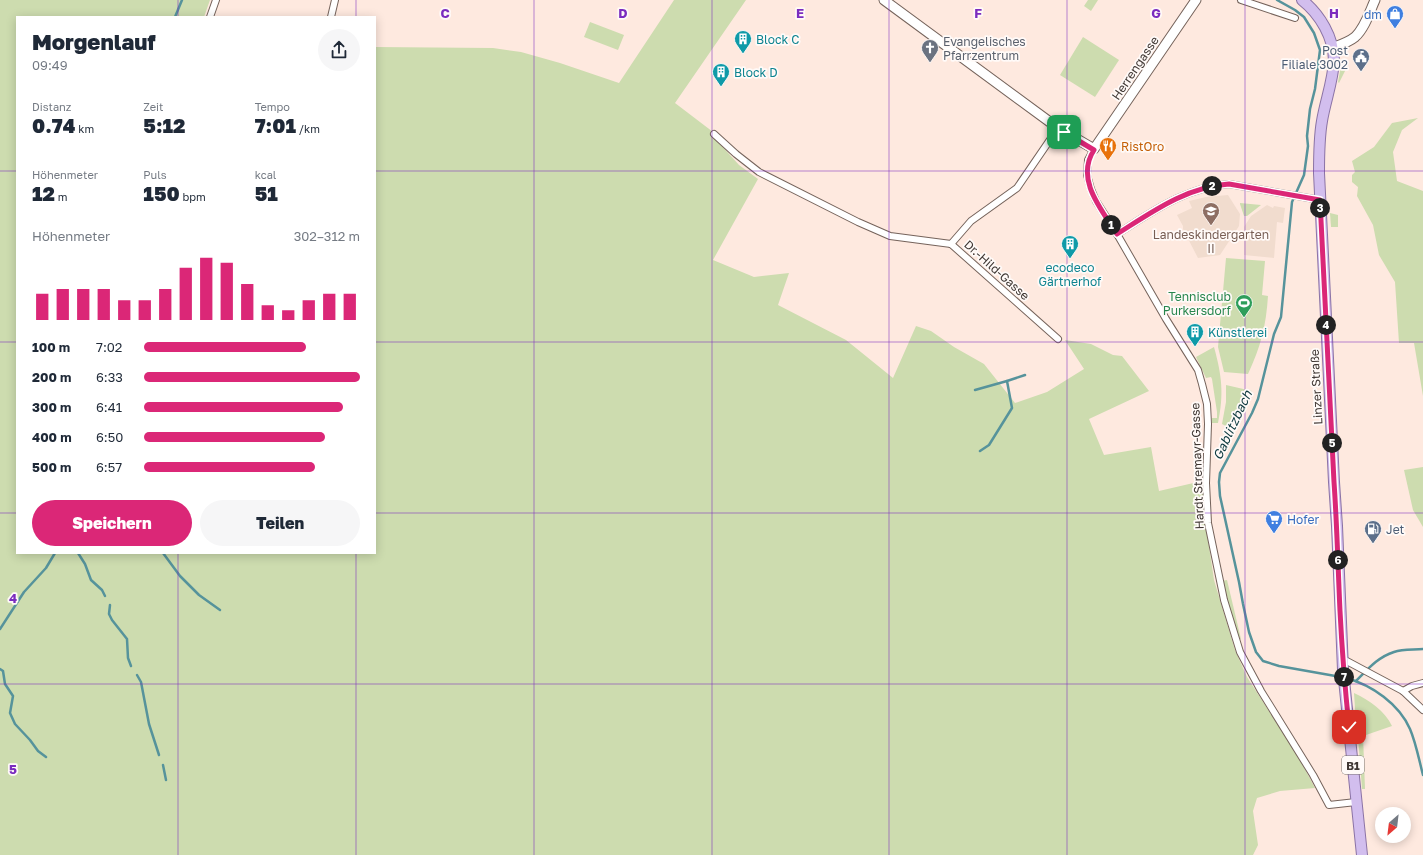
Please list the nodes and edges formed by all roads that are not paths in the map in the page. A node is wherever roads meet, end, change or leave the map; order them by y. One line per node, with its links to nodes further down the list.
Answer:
1 (216, 0): 8 (street)
2 (335, 0): 9 (street)
3 (884, 0): 12 (street)
4 (1196, 0): 14 (street, Herrengasse)
5 (1241, 0): 10 (street)
6 (1302, 0): 11 (main road, Linzer Straße / B1)
7 (1375, 0): 11 (street)
8 (210, 16)
9 (331, 16)
10 (1295, 18)
11 (1332, 48): 15 (main road, Linzer Straße / B1)
12 (1058, 128): 14 (street); 17 (street, Dr.-Hild-Gasse)
13 (714, 134): 17 (street)
14 (1094, 150): 16 (street, Hardt Stremayr-Gasse)
15 (1320, 200): 16 (street); 19 (main road, Linzer Straße / B1)
16 (1117, 234): 23 (street, Hardt Stremayr-Gasse)
17 (951, 244): 18 (street, Dr.-Hild-Gasse)
18 (1058, 339)
19 (1343, 659): 21 (street); 23 (main road, Linzer Straße / B1)
20 (1423, 683): 21 (street)
21 (1403, 691): 22 (street)
22 (1423, 710)
23 (1356, 802): 24 (main road, Linzer Straße / B1)
24 (1362, 855)

